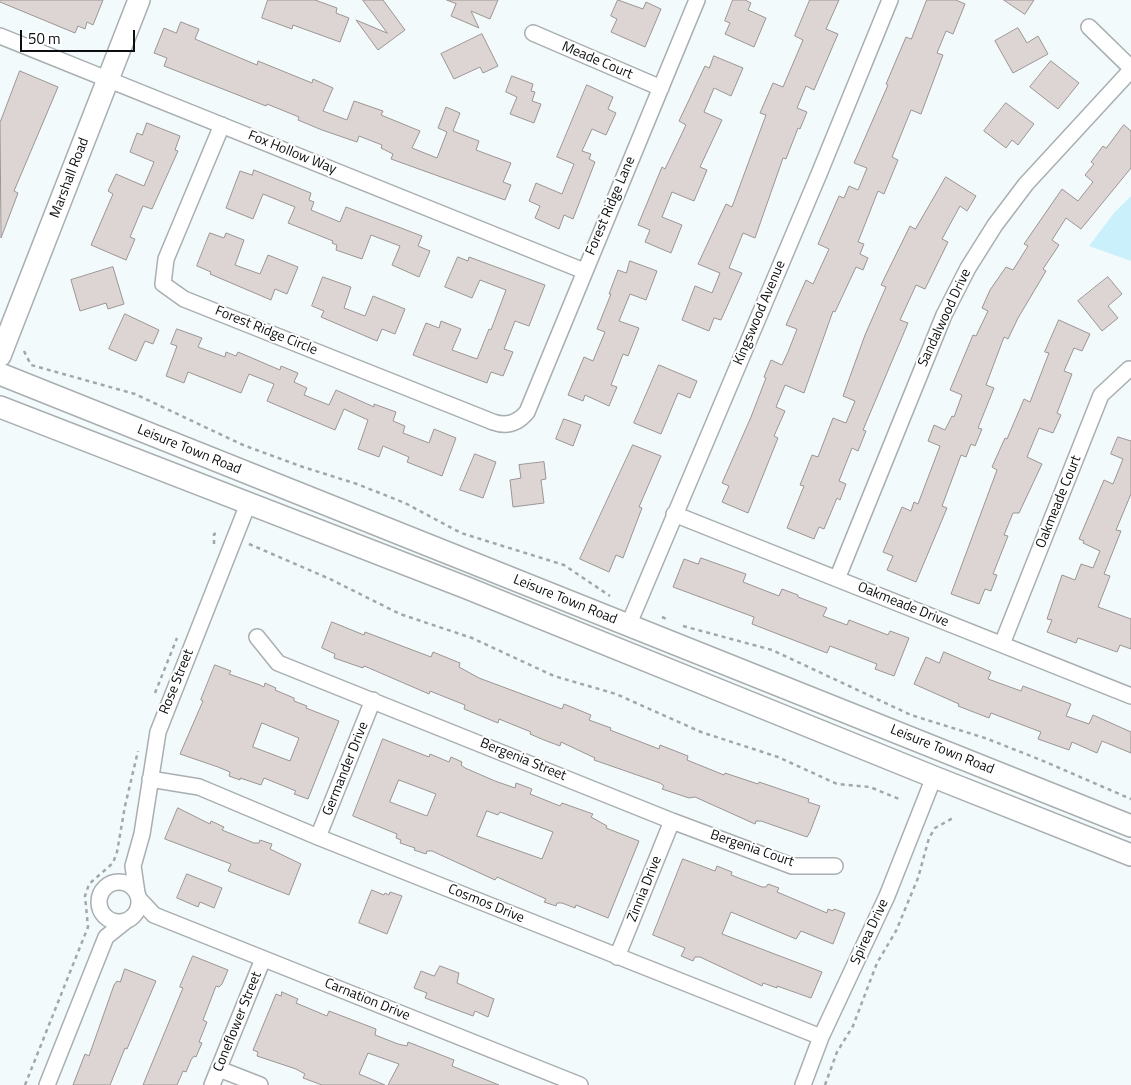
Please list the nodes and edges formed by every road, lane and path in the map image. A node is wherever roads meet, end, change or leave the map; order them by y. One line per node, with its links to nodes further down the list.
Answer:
1 (140, 0): 8 (main road, Marshall Road)
2 (697, 0): 9 (street, Forest Ridge Lane)
3 (890, 0): 19 (street, Kingswood Avenue)
4 (1089, 27): 7 (street)
5 (533, 34): 9 (street, Meade Court)
6 (0, 37): 8 (street, Fox Hollow Way)
7 (1131, 69): 23 (street, Sandalwood Drive)
8 (109, 79): 10 (street, Fox Hollow Way); 13 (main road, Marshall Road)
9 (661, 88): 11 (street, Forest Ridge Lane)
10 (222, 125): 11 (street, Fox Hollow Way); 17 (street, Forest Ridge Circle)
11 (584, 271): 17 (street, Forest Ridge Lane)
12 (24, 351): 25 (path)
13 (0, 356)
14 (1129, 369): 32 (street, Oakmeade Court)
15 (0, 374): 29 (main road, Leisure Town Road)
16 (0, 407): 18 (main road, Leisure Town Road)
17 (527, 412)
18 (248, 504): 24 (main road, Leisure Town Road); 38 (street, Rose Street)
19 (674, 514): 23 (street, Oakmeade Drive); 29 (street, Kingswood Avenue)
20 (221, 533): 22 (path)
21 (249, 544): 39 (path)
22 (211, 552)
23 (837, 579): 32 (street, Oakmeade Drive)
24 (467, 588): 29 (main road); 37 (main road, Leisure Town Road)
25 (610, 596)
26 (662, 617): 27 (path)
27 (670, 621)
28 (678, 625): 40 (path)
29 (628, 626): 45 (main road, Leisure Town Road)
30 (178, 637): 34 (path)
31 (257, 637): 35 (street, Bergenia Street)
32 (1002, 644): 33 (street, Oakmeade Drive)
33 (1131, 696)
34 (153, 700)
35 (373, 700): 43 (street, Bergenia Street); 46 (street, Germander Drive)
36 (139, 747): 60 (path)
37 (934, 777): 45 (main road); 47 (main road, Leisure Town Road); 58 (street, Spirea Drive)
38 (150, 779): 46 (street, Cosmos Drive); 48 (street, Rose Street)
39 (899, 799)
40 (1131, 799)
41 (943, 817): 44 (path)
42 (953, 818): 44 (path)
43 (672, 821): 49 (street, Bergenia Court); 56 (street, Zinnia Drive)
44 (945, 821): 66 (path)
45 (1126, 824)
46 (318, 837): 56 (street, Cosmos Drive)
47 (1131, 855)
48 (133, 866): 50 (street); 51 (street, Rose Street)
49 (835, 866)
50 (116, 882): 51 (street); 52 (street)
51 (138, 896): 53 (street, Carnation Drive); 54 (street)
52 (102, 911): 54 (street); 55 (street)
53 (154, 915): 54 (street, Carnation Drive); 57 (street, Carnation Drive)
54 (129, 919): 55 (street)
55 (106, 937): 61 (street)
56 (618, 957): 58 (street, Cosmos Drive)
57 (263, 959): 59 (street, Coneflower Street); 64 (street, Carnation Drive)
58 (821, 1037): 65 (street, Spirea Drive)
59 (219, 1069): 62 (street, Coneflower Street); 63 (street)
60 (25, 1085)
61 (47, 1085)
62 (212, 1085)
63 (260, 1085)
64 (580, 1085)
65 (803, 1085)
66 (825, 1085)

